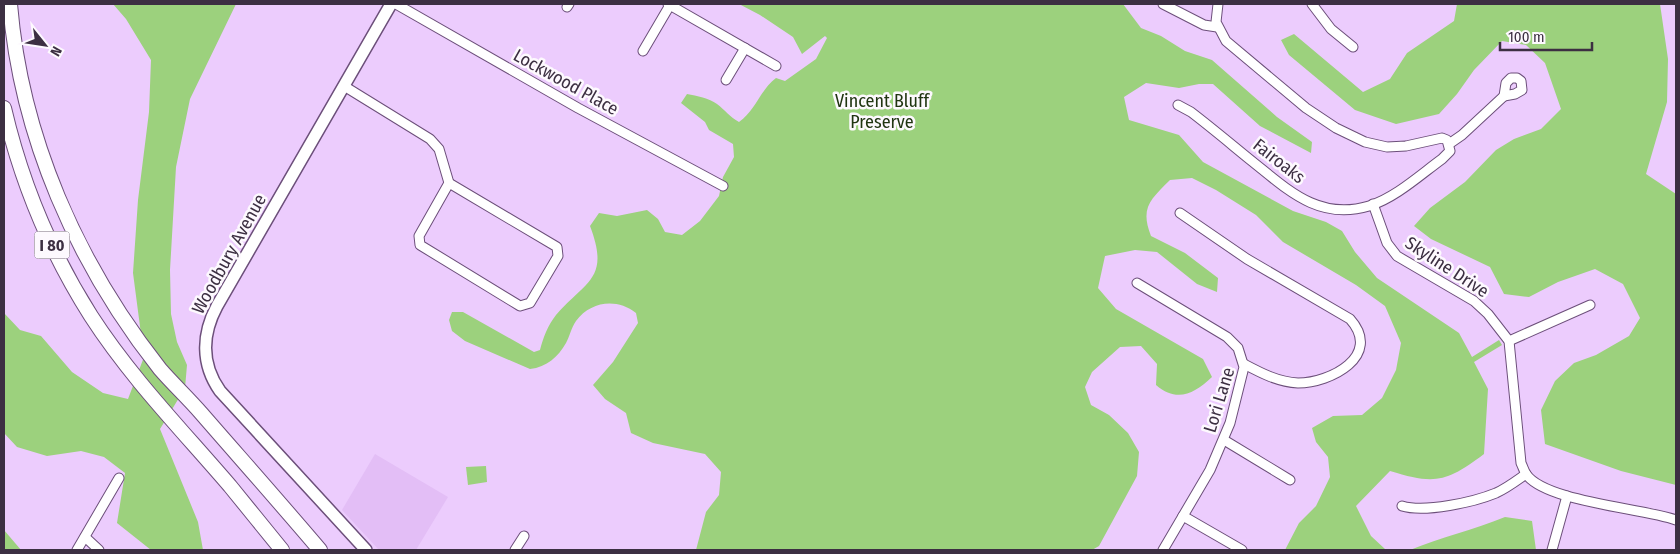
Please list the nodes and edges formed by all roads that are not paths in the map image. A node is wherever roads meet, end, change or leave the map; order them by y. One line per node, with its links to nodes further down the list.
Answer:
1 (10, 4): 34 (highway, I 80)
2 (391, 4): 14 (main road, Woodbury Avenue)
3 (396, 4): 20 (street, Lockwood Place)
4 (669, 4): 10 (street); 11 (street)
5 (1162, 4): 8 (street)
6 (1218, 4): 8 (street)
7 (1312, 4): 9 (street)
8 (1217, 27): 18 (street)
9 (1354, 47)
10 (745, 48): 12 (street); 13 (street)
11 (643, 51)
12 (776, 66)
13 (726, 80)
14 (344, 86): 19 (street); 45 (main road, Woodbury Avenue)
15 (1504, 96): 18 (street)
16 (1178, 106): 21 (street, Fairoaks)
17 (4, 108): 31 (highway, I 80)
18 (1449, 144): 21 (street)
19 (449, 183): 19 (street)
20 (723, 186)
21 (1373, 204): 25 (street, Skyline Drive)
22 (1180, 213): 26 (street, Lori Lane)
23 (1137, 283): 26 (street)
24 (1590, 305): 25 (street)
25 (1509, 341): 28 (street)
26 (1244, 364): 27 (street, Lori Lane)
27 (1224, 440): 30 (street); 35 (street, Lori Lane)
28 (1526, 474): 32 (street); 33 (street)
29 (119, 478): 38 (street)
30 (1290, 480)
31 (229, 486): 41 (highway); 42 (highway, I 80)
32 (1567, 496): 36 (street); 49 (street)
33 (1402, 506)
34 (287, 512): 43 (highway, I 80); 44 (highway)
35 (1183, 516): 47 (street, Lori Lane); 48 (street)
36 (1676, 520)
37 (524, 536): 46 (street)
38 (85, 537): 39 (street); 40 (street)
39 (77, 550)
40 (100, 550)
41 (276, 550)
42 (282, 550)
43 (320, 550)
44 (326, 550)
45 (366, 550)
46 (515, 550)
47 (1163, 550)
48 (1242, 550)
49 (1552, 550)

